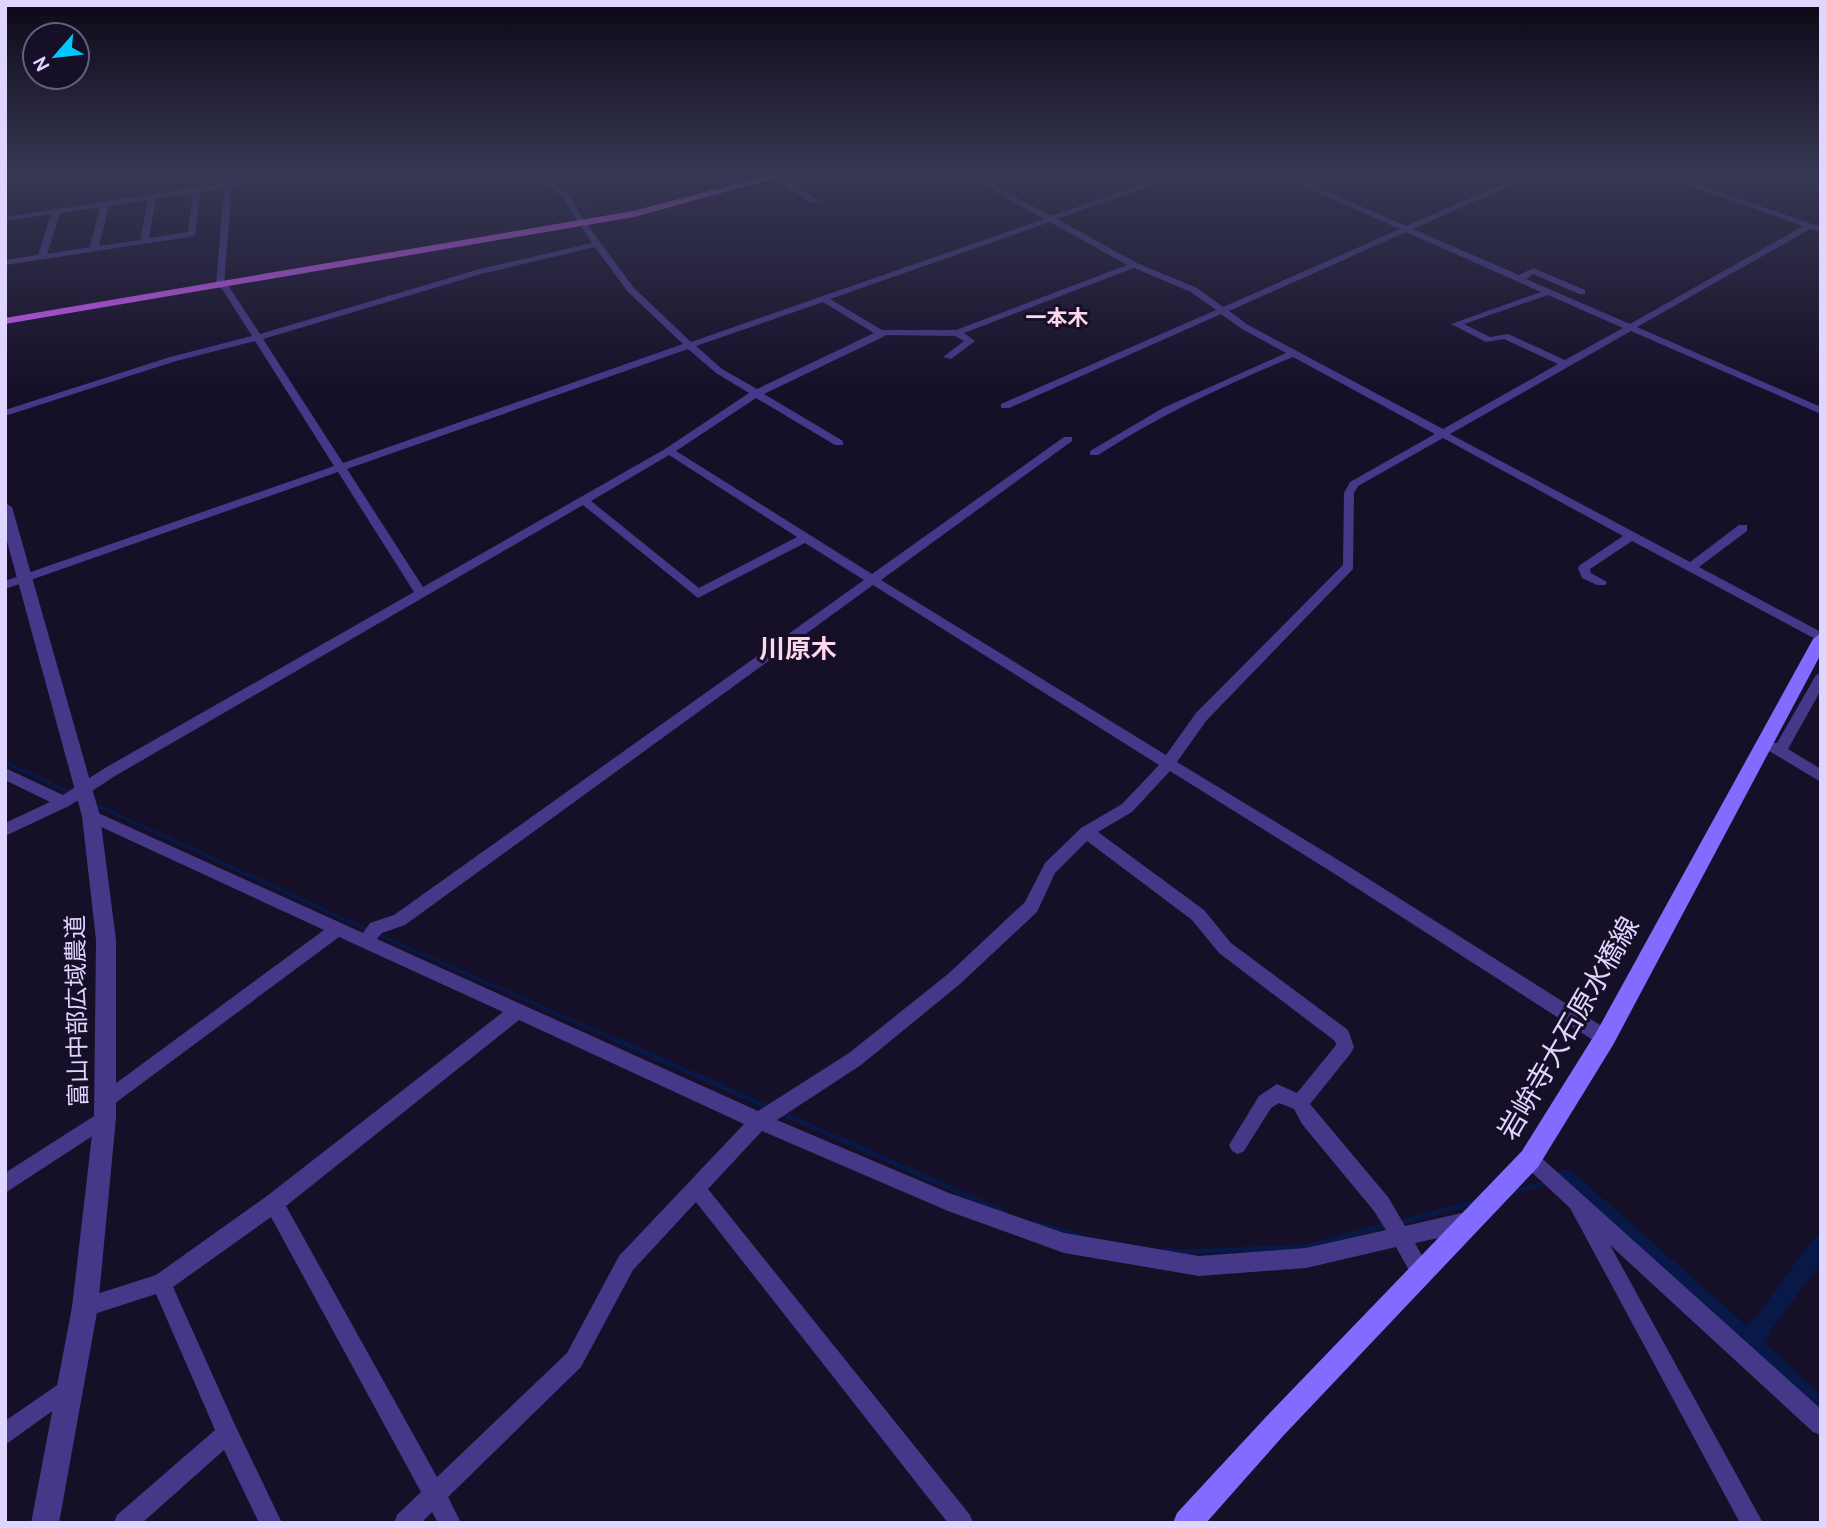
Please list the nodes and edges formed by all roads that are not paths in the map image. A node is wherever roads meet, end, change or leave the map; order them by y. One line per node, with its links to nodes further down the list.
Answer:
1 (46, 245): 14 (street)
2 (95, 245): 13 (street)
3 (117, 245): 13 (street)
4 (223, 245): 18 (street)
5 (451, 245): 18 (main road)
6 (591, 245): 27 (street)
7 (598, 245): 28 (street)
8 (977, 245): 21 (street)
9 (1099, 245): 16 (street)
10 (1372, 245): 22 (street)
11 (1442, 245): 17 (street)
12 (1775, 245): 24 (street)
13 (94, 249): 14 (street)
14 (42, 257): 15 (street)
15 (5, 263)
16 (1134, 265): 22 (street); 25 (street)
17 (1519, 279): 19 (street); 20 (street)
18 (220, 285): 23 (main road); 27 (street)
19 (1548, 292): 24 (street); 31 (street)
20 (1582, 292)
21 (824, 299): 26 (street); 28 (street)
22 (1222, 312): 29 (street); 33 (street)
23 (5, 321)
24 (1631, 328): 31 (street); 34 (street)
25 (957, 333): 26 (street); 30 (street)
26 (882, 334): 32 (street)
27 (257, 338): 35 (street); 41 (street)
28 (690, 345): 32 (street); 41 (street)
29 (1295, 353): 36 (street); 40 (street)
30 (948, 357)
31 (1566, 364): 36 (street)
32 (755, 394): 38 (street); 39 (street)
33 (1004, 407)
34 (1821, 411)
35 (5, 413)
36 (1444, 431): 45 (street); 56 (street)
37 (1068, 439): 49 (street)
38 (839, 443)
39 (669, 451): 42 (street); 46 (street)
40 (1094, 453)
41 (342, 468): 48 (street); 52 (street)
42 (583, 500): 46 (street); 52 (street)
43 (5, 507): 48 (street, 富山中部広域農道)
44 (1742, 527): 47 (street)
45 (1633, 535): 47 (street); 50 (street)
46 (805, 538): 49 (street)
47 (1691, 567): 53 (street)
48 (26, 578): 51 (street); 59 (street, 富山中部広域農道)
49 (871, 580): 56 (street); 65 (street)
50 (1601, 582)
51 (5, 585)
52 (421, 593): 59 (street)
53 (1821, 639): 55 (main road, 岩峅寺大石原水橋線)
54 (1821, 678): 55 (street)
55 (1772, 746): 58 (street); 67 (main road, 岩峅寺大石原水橋線)
56 (1168, 764): 63 (street); 67 (street)
57 (5, 774): 60 (street)
58 (1821, 776)
59 (85, 791): 60 (street); 61 (street, 富山中部広域農道)
60 (64, 802): 62 (street)
61 (91, 816): 64 (street); 69 (street, 富山中部広域農道)
62 (5, 830)
63 (1086, 832): 68 (street); 70 (street)
64 (338, 929): 65 (street); 69 (street)
65 (366, 942): 66 (street)
66 (519, 1010): 70 (street); 76 (street)
67 (1605, 1038): 72 (main road, 岩峅寺大石原水橋線)
68 (1300, 1103): 71 (street); 78 (street)
69 (105, 1109): 73 (street); 81 (street, 富山中部広域農道)
70 (759, 1121): 74 (street); 78 (street)
71 (1238, 1145)
72 (1530, 1159): 75 (street); 77 (main road, 岩峅寺大石原水橋線)
73 (5, 1184)
74 (696, 1188): 86 (street); 92 (street)
75 (1574, 1199): 83 (street); 94 (street)
76 (274, 1203): 80 (street); 86 (street)
77 (1473, 1221): 78 (street); 79 (main road, 岩峅寺大石原水橋線)
78 (1399, 1237): 79 (street)
79 (1422, 1274): 93 (main road, 岩峅寺大石原水橋線)
80 (161, 1283): 81 (street); 84 (street)
81 (85, 1307): 82 (street, 富山中部広域農道)
82 (70, 1387): 85 (street); 87 (street, 富山中部広域農道)
83 (1821, 1424)
84 (227, 1433): 88 (street); 89 (street)
85 (5, 1434)
86 (434, 1496): 90 (street); 91 (street)
87 (45, 1523)
88 (125, 1523)
89 (271, 1523)
90 (405, 1523)
91 (450, 1523)
92 (962, 1523)
93 (1187, 1523)
94 (1752, 1523)

